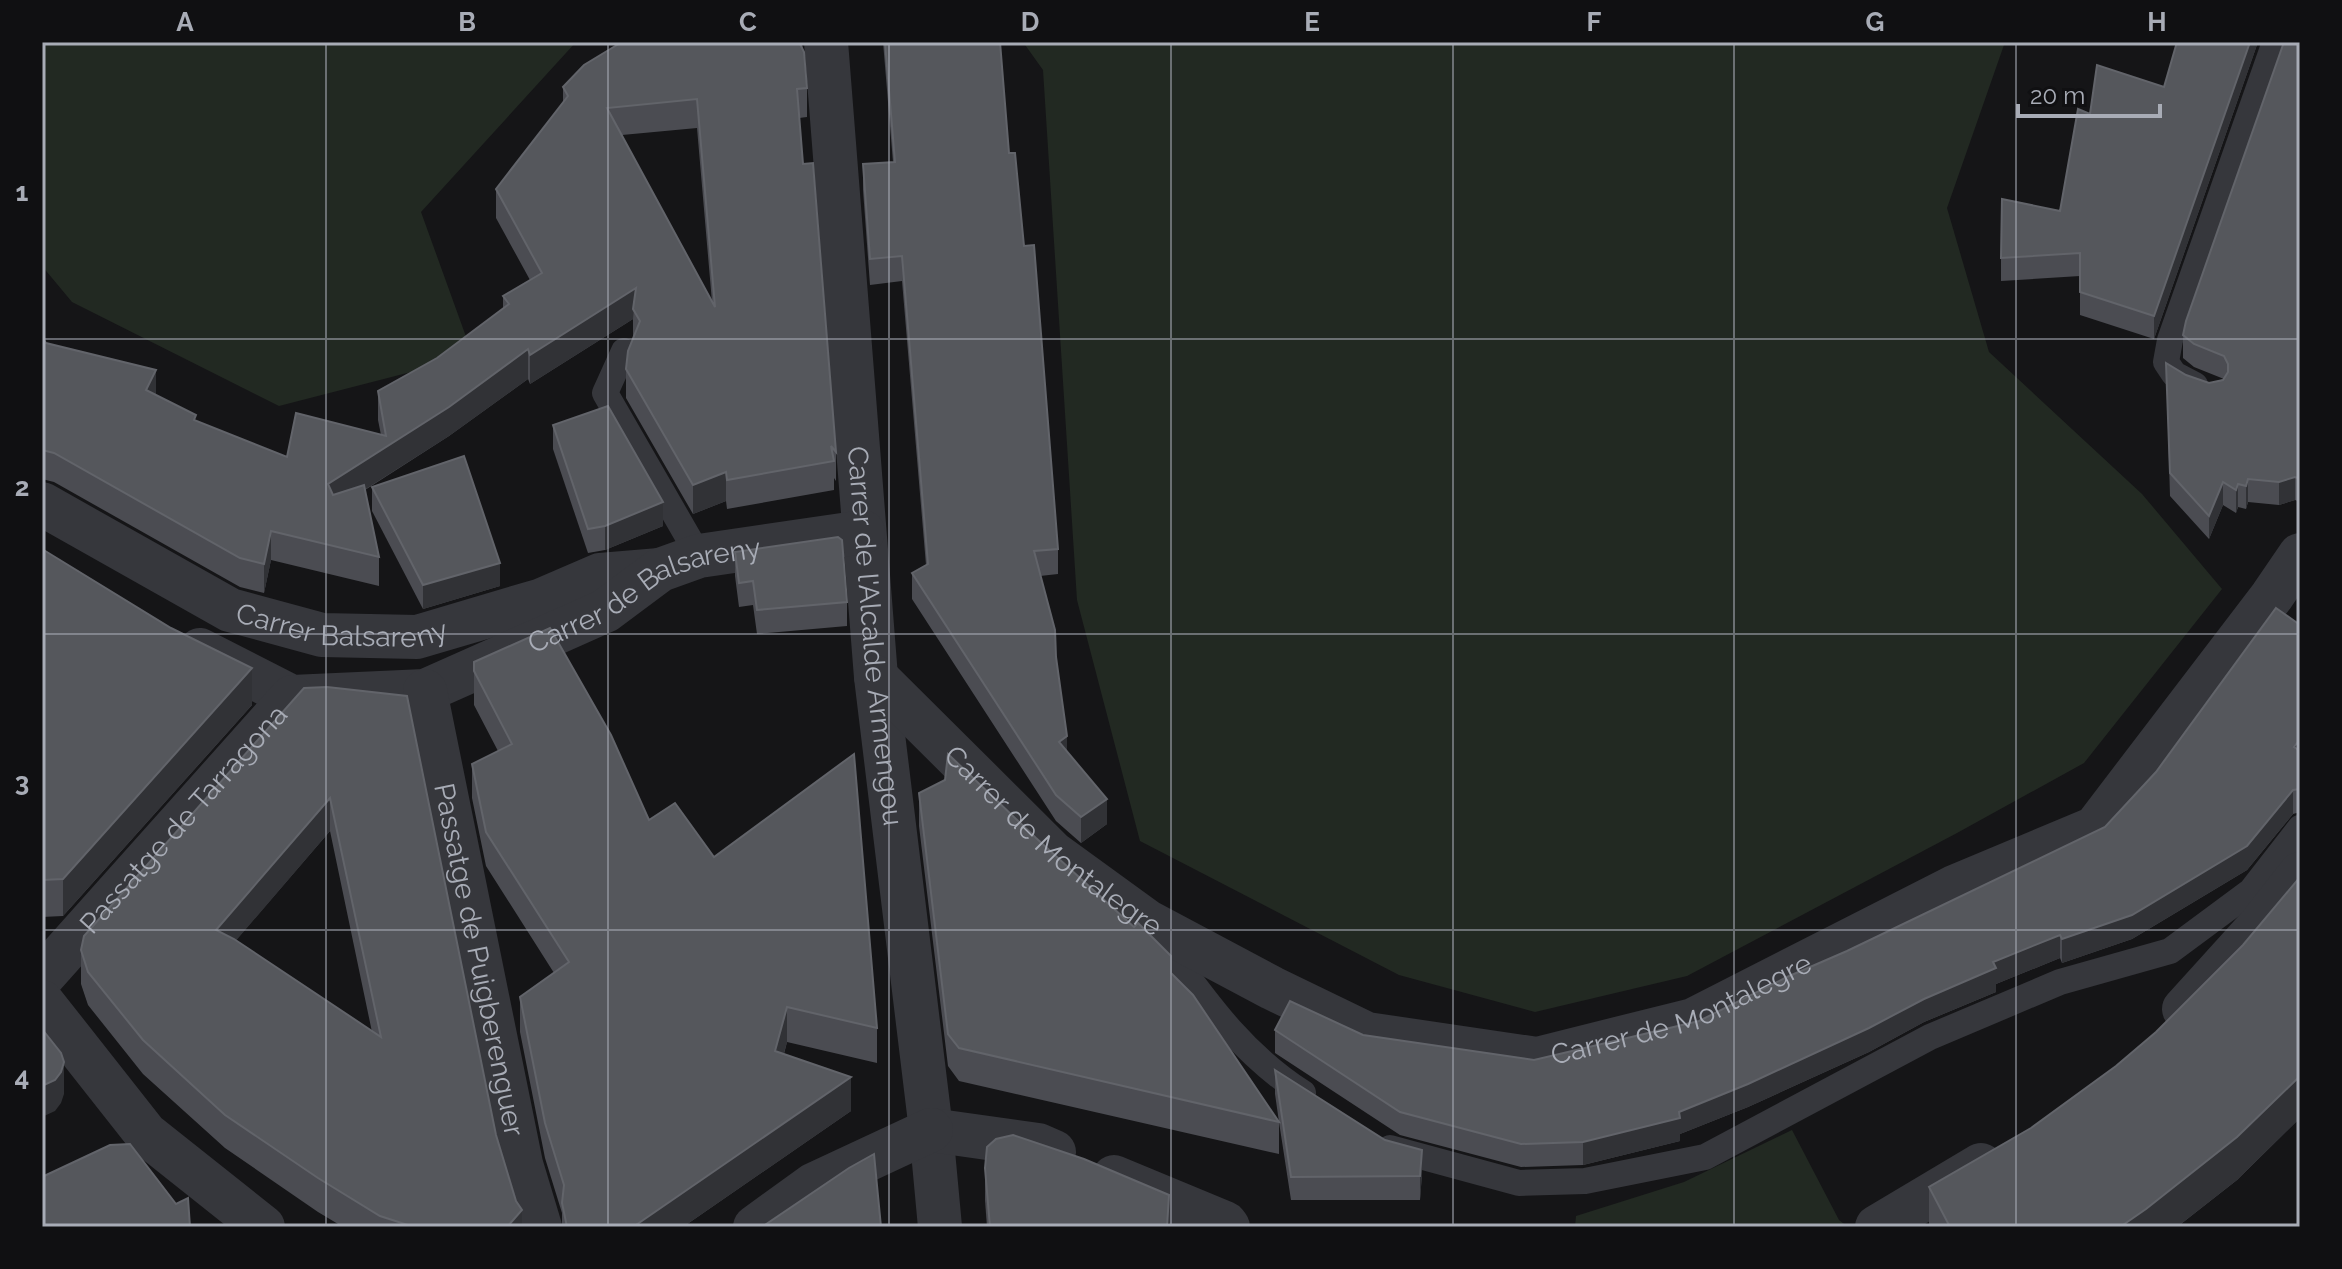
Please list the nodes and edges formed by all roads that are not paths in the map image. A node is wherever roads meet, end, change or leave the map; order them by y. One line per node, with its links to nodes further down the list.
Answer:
1 (826, 42): 6 (street, Carrer de l'Alcalde Armengou)
2 (2275, 42): 4 (lane)
3 (624, 351): 8 (lane)
4 (2213, 391)
5 (42, 504): 8 (street, Carrer Balsareny)
6 (863, 532): 8 (street, Carrer de Balsareny); 10 (street, Carrer de l'Alcalde Armengou)
7 (2300, 555): 15 (street, Carrer de Montalegre)
8 (680, 563): 11 (street, Carrer de Balsareny)
9 (164, 631): 12 (street, Carrer de Balsareny)
10 (876, 677): 15 (street, Carrer de Montalegre); 20 (street, Carrer de l'Alcalde Armengou)
11 (425, 691): 12 (street, Carrer de Balsareny); 25 (street, Passatge de Puigberenguer)
12 (292, 697): 16 (street, Passatge de Tarragona)
13 (2300, 828): 21 (lane)
14 (2300, 874): 18 (street)
15 (1148, 922): 19 (lane)
16 (42, 977)
17 (42, 1002): 23 (street)
18 (2160, 1032)
19 (1326, 1107)
20 (931, 1130): 26 (street); 27 (street, Carrer de l'Alcalde Armengou); 28 (street)
21 (1367, 1133)
22 (2014, 1145): 29 (street)
23 (214, 1206): 24 (street)
24 (263, 1227)
25 (540, 1227)
26 (755, 1227)
27 (940, 1227)
28 (1228, 1227)
29 (1877, 1227)

